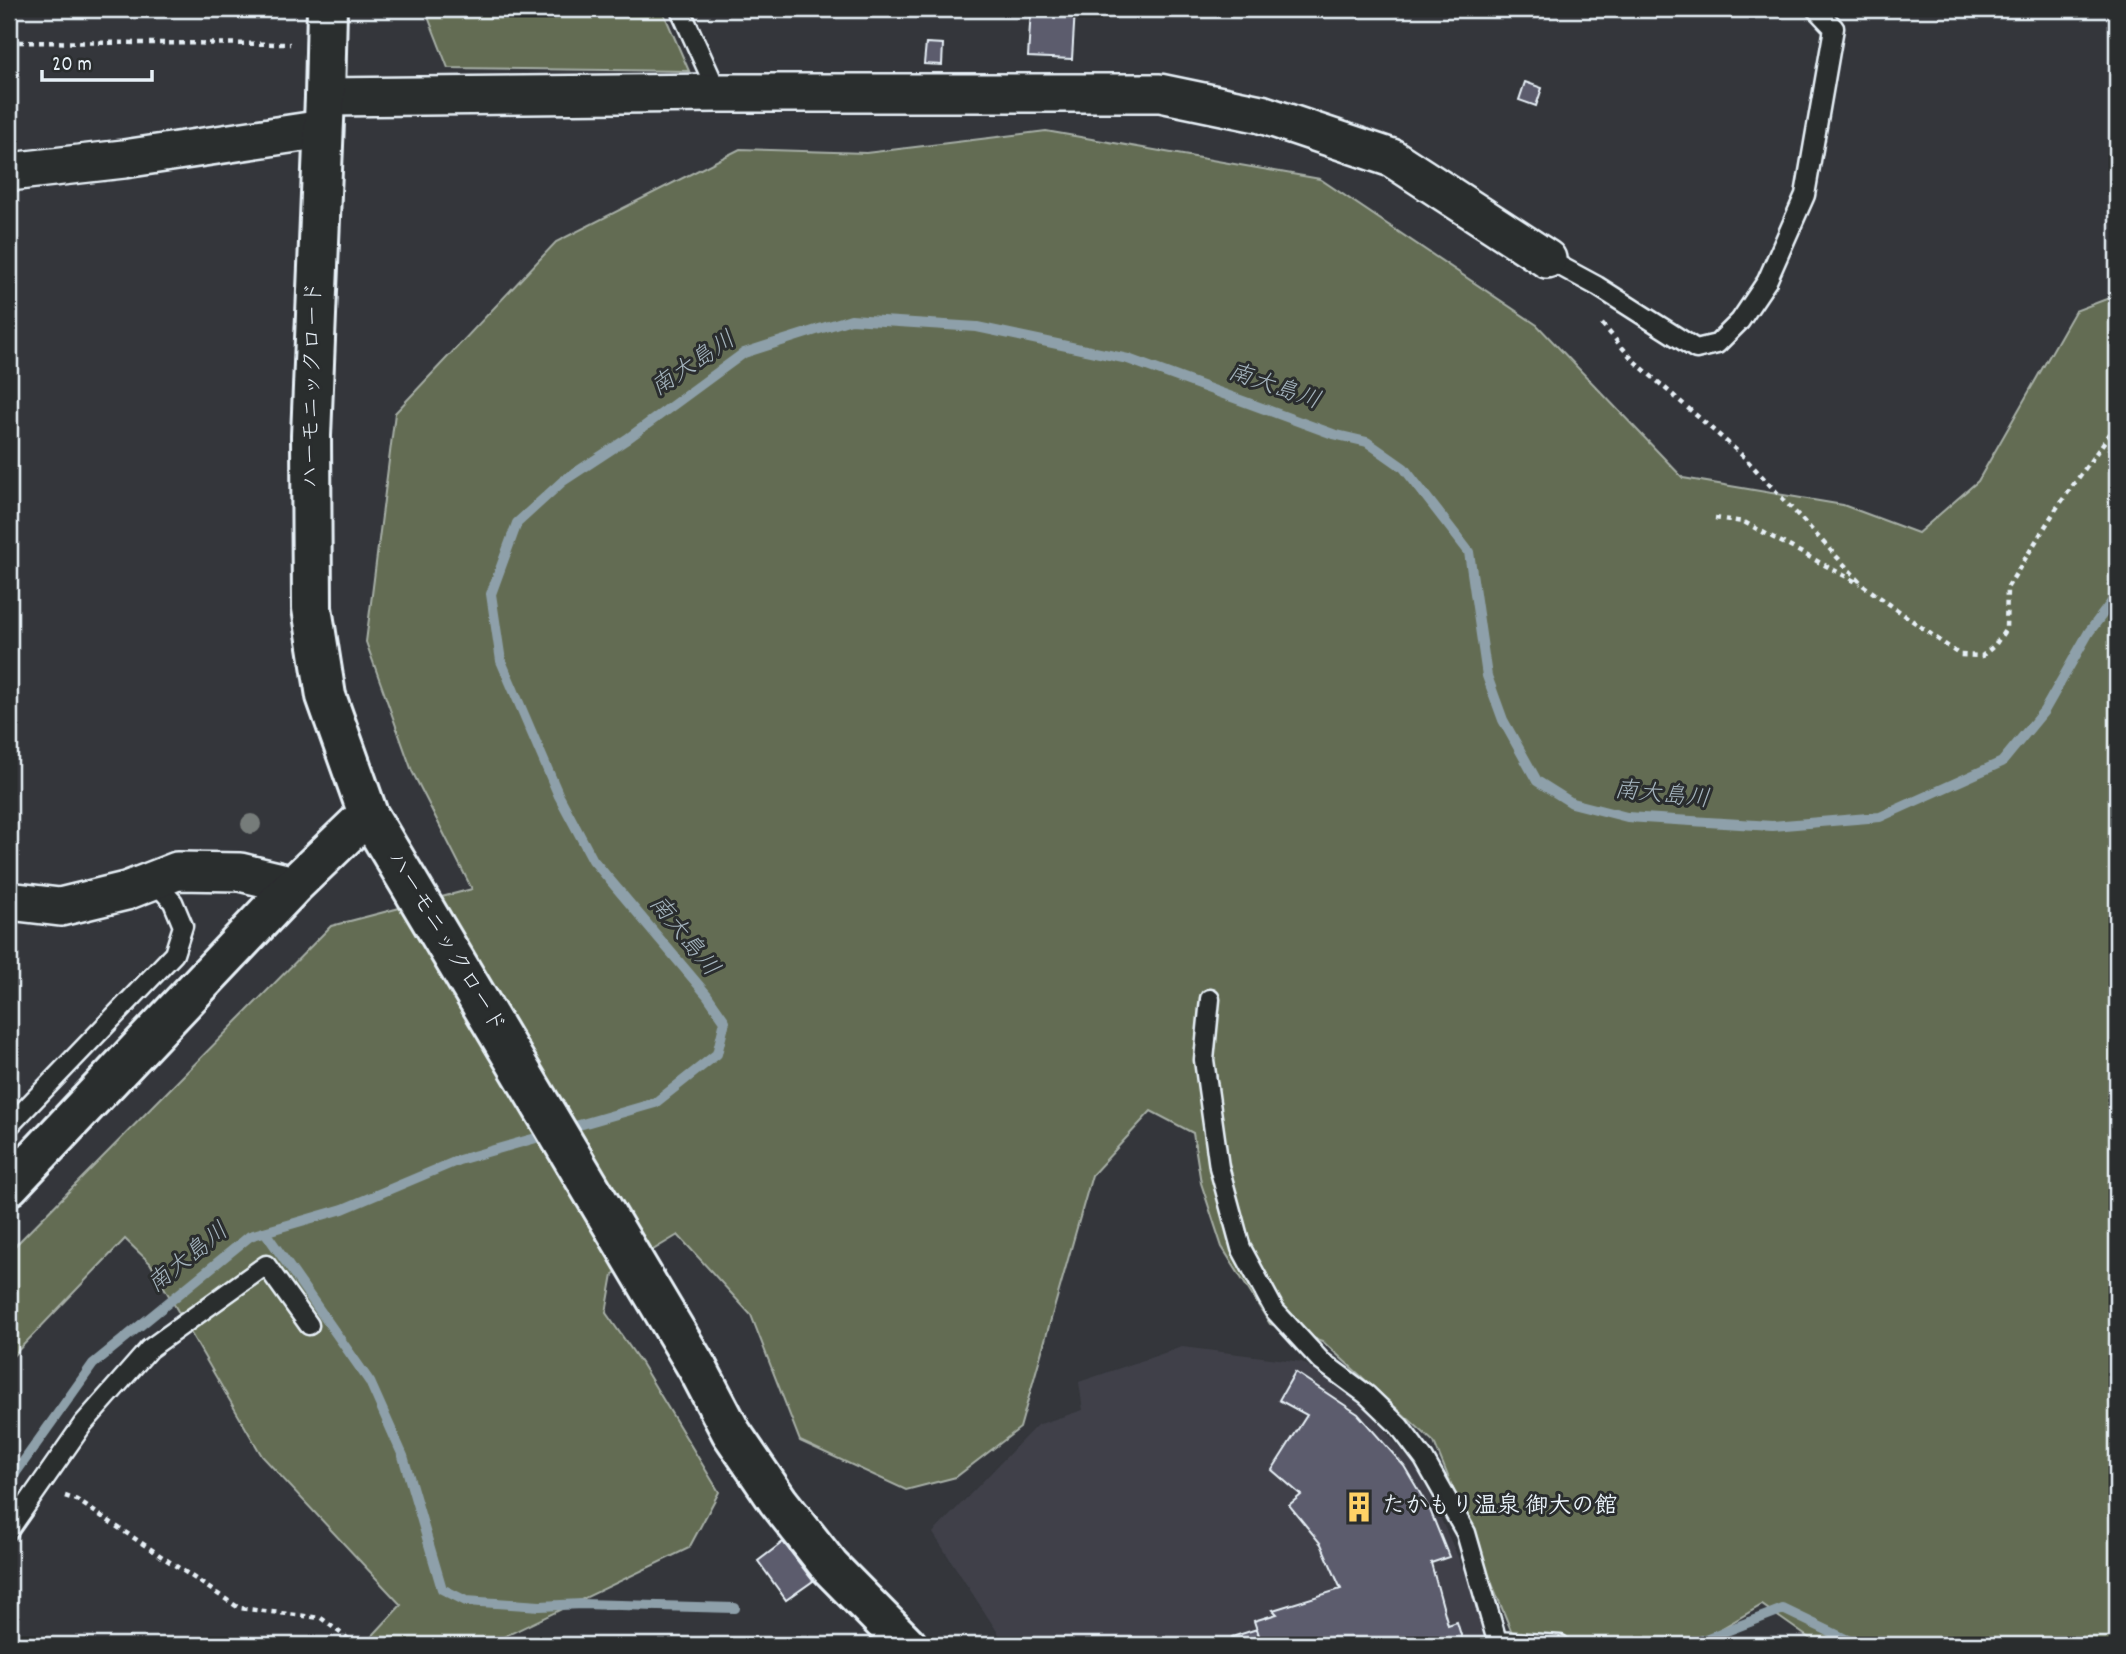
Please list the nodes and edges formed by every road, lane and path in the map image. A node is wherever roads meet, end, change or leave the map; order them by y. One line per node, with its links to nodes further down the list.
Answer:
1 (680, 9): 5 (lane)
2 (1816, 9): 8 (lane)
3 (331, 21): 4 (path); 6 (street, ハーモニックロード)
4 (9, 42)
5 (718, 93): 6 (street); 8 (street)
6 (324, 113): 7 (street); 13 (street, ハーモニックロード)
7 (9, 172)
8 (1547, 259)
9 (1599, 320): 12 (path)
10 (2117, 424): 12 (path)
11 (1715, 518): 12 (path)
12 (1864, 586)
13 (368, 814): 15 (street); 24 (street, ハーモニックロード)
14 (146, 883): 15 (street); 16 (street); 18 (lane)
15 (294, 885): 19 (street)
16 (9, 901)
17 (1210, 999): 25 (lane)
18 (9, 1126)
19 (9, 1186)
20 (309, 1325): 21 (lane)
21 (38, 1485): 22 (lane); 23 (path)
22 (9, 1530)
23 (356, 1645)
24 (907, 1645)
25 (1560, 1645)

